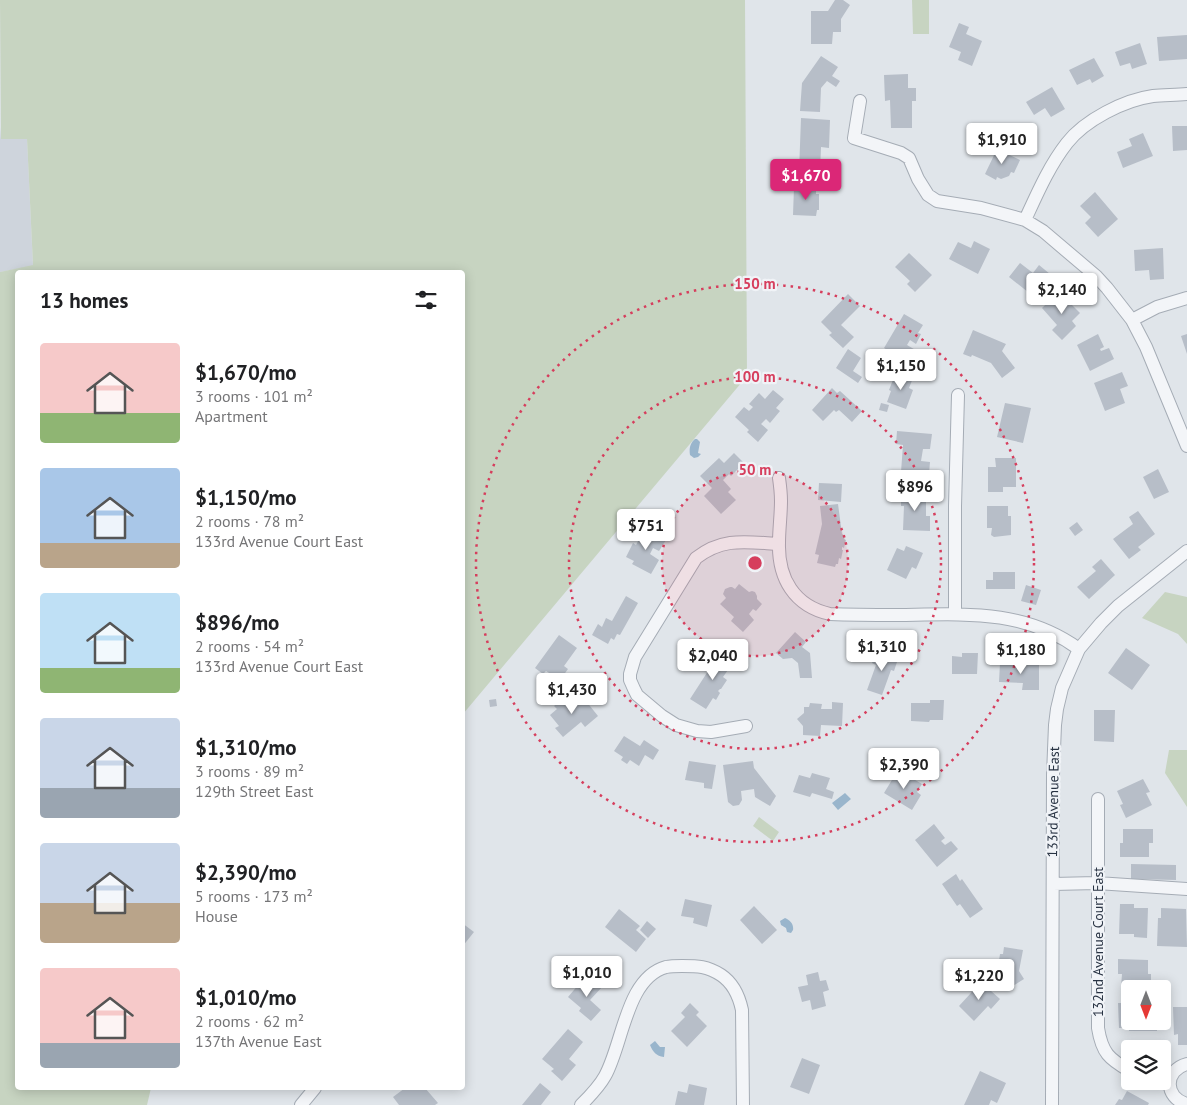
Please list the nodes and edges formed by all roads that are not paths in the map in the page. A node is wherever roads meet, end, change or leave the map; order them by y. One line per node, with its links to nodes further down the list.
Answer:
1 (1187, 94): 3 (street)
2 (860, 101): 3 (street)
3 (1025, 220): 5 (street)
4 (1187, 298): 5 (street)
5 (1132, 320): 7 (street)
6 (958, 395): 11 (street)
7 (1187, 446)
8 (779, 478): 9 (street)
9 (779, 544): 11 (street); 13 (street)
10 (1187, 551): 12 (street, 133rd Avenue East)
11 (955, 614): 12 (street)
12 (1079, 649): 16 (street, 133rd Avenue East)
13 (746, 726)
14 (1098, 800): 15 (street, 132nd Avenue Court East)
15 (1098, 883): 16 (street); 17 (street); 19 (street, 132nd Avenue Court East)
16 (1052, 884): 27 (street, 133rd Avenue East)
17 (1187, 889)
18 (1187, 1064): 20 (street)
19 (1121, 1065)
20 (1171, 1077)
21 (313, 1090): 24 (street)
22 (1171, 1090): 23 (street)
23 (1187, 1104)
24 (301, 1105)
25 (581, 1105): 26 (street)
26 (743, 1105)
27 (1052, 1105)

